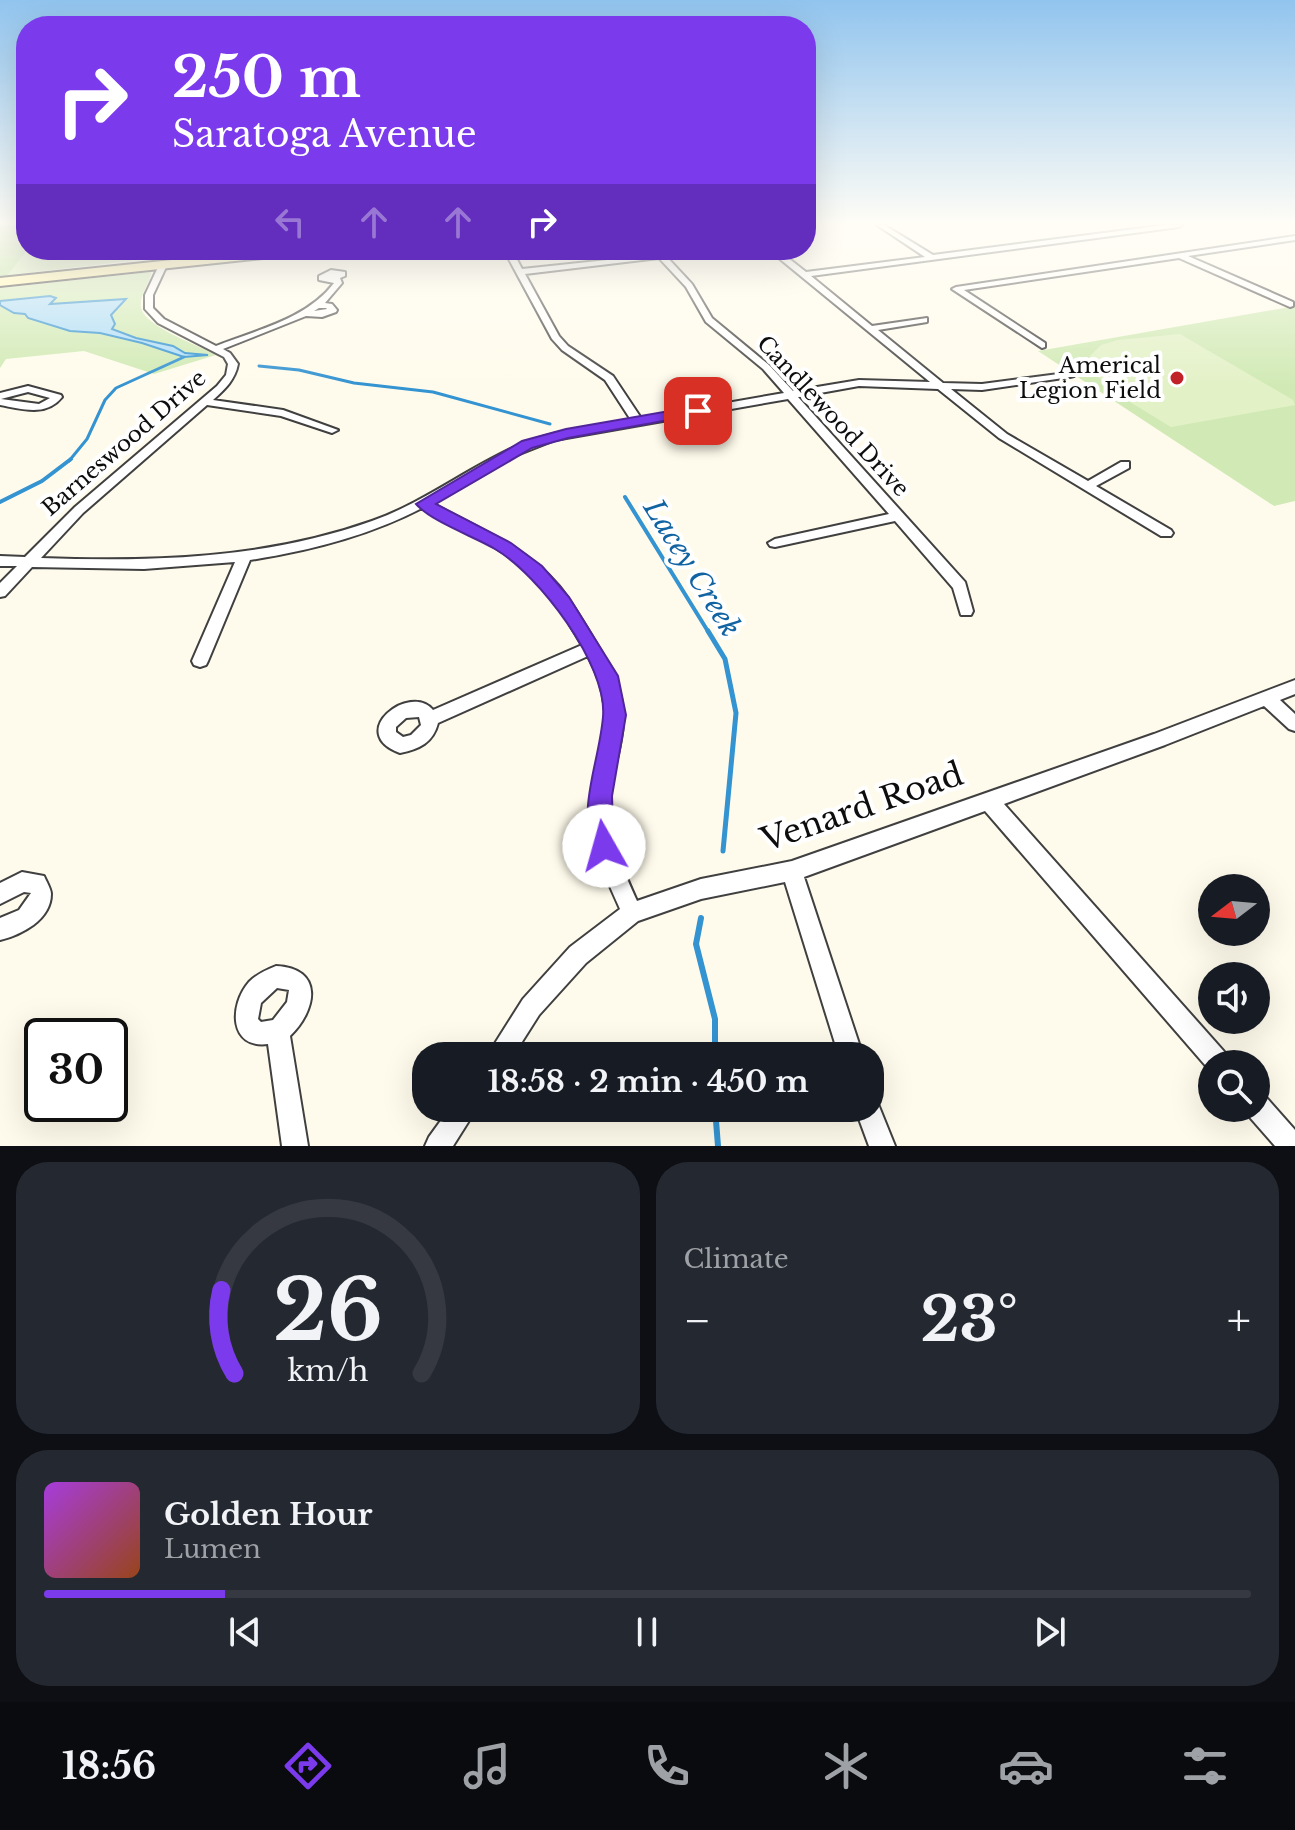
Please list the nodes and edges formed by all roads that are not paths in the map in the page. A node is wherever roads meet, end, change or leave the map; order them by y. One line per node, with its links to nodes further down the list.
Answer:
1 (34, 278): 9 (main road)
2 (157, 278): 16 (street, Barneswood Drive)
3 (523, 278): 21 (street)
4 (682, 278): 19 (street, Candlewood Drive)
5 (808, 278): 14 (street)
6 (1027, 278): 15 (street)
7 (1232, 278): 10 (street)
8 (336, 279): 11 (street)
9 (0, 282)
10 (1290, 304)
11 (318, 305): 12 (street); 12 (street)
12 (305, 313): 16 (street)
13 (924, 320): 14 (street)
14 (870, 329): 18 (street)
15 (1042, 345)
16 (218, 348): 20 (street, Barneswood Drive)
17 (1070, 374): 18 (street)
18 (941, 386): 19 (street); 24 (street)
19 (790, 395): 21 (street); 26 (street, Candlewood Drive)
20 (206, 402): 22 (street); 31 (street, Barneswood Drive)
21 (637, 421): 25 (street)
22 (332, 430)
23 (1125, 465): 24 (street)
24 (1086, 487): 27 (street)
25 (424, 504): 29 (street); 34 (street)
26 (898, 516): 28 (street); 33 (street, Candlewood Drive)
27 (1166, 533)
28 (775, 543)
29 (243, 560): 31 (street); 35 (street)
30 (0, 561): 31 (street)
31 (28, 562): 32 (street, Barneswood Drive)
32 (0, 592)
33 (966, 611)
34 (591, 648): 38 (street); 43 (street)
35 (200, 661)
36 (1295, 687): 37 (street, Venard Road)
37 (1265, 697): 39 (street); 40 (street, Venard Road)
38 (430, 719)
39 (1295, 724)
40 (988, 800): 41 (street, Venard Road); 48 (street)
41 (792, 871): 43 (street, Venard Road); 47 (street)
42 (0, 894): 44 (street)
43 (632, 913): 46 (street, Venard Road)
44 (0, 929)
45 (278, 1031): 53 (street)
46 (508, 1042)
47 (847, 1042)
48 (1208, 1050)
49 (1270, 1121): 55 (street)
50 (456, 1122): 52 (street)
51 (873, 1122): 54 (street)
52 (443, 1144)
53 (295, 1146)
54 (882, 1146)
55 (1292, 1146)

